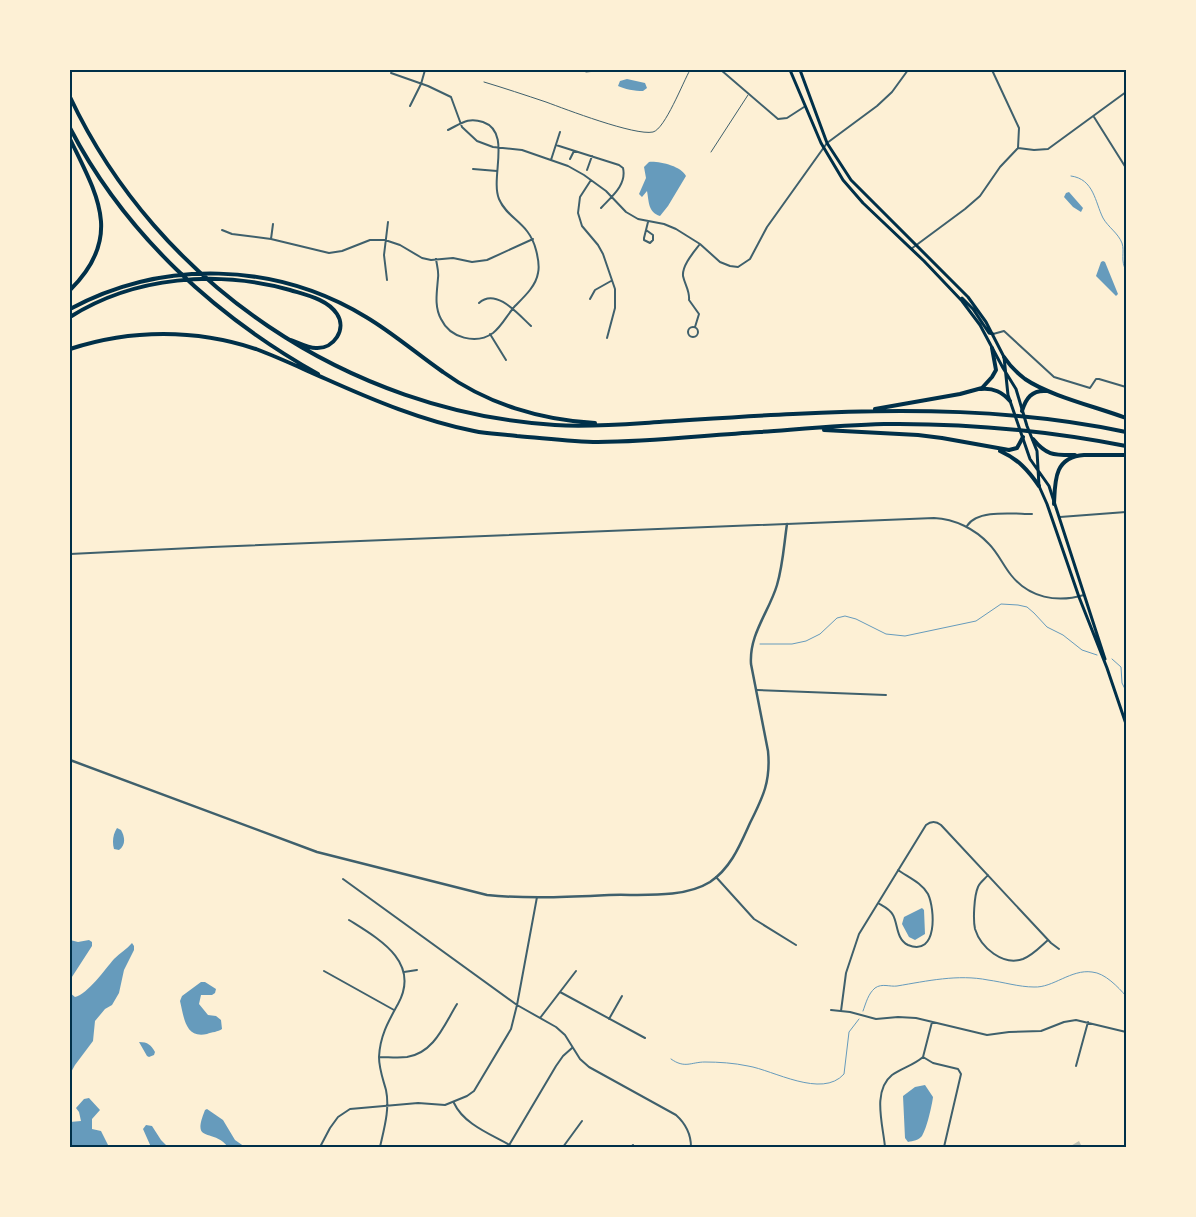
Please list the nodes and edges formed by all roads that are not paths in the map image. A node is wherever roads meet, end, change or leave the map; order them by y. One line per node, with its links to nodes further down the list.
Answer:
1 (425, 70): 12 (street)
2 (606, 70): 9 (lane)
3 (690, 70): 11 (lane)
4 (721, 70): 14 (street)
5 (790, 70): 17 (main road)
6 (800, 70): 24 (main road)
7 (908, 70): 24 (street)
8 (992, 70): 28 (street)
9 (586, 72)
10 (391, 73): 12 (street)
11 (484, 82)
12 (421, 84): 16 (street); 19 (street)
13 (1126, 92): 18 (street)
14 (749, 94): 17 (street); 30 (lane)
15 (70, 97): 64 (highway)
16 (410, 106)
17 (805, 106): 27 (main road)
18 (1094, 117): 28 (street); 34 (street)
19 (460, 124): 21 (street); 26 (street); 26 (street)
20 (70, 128): 75 (highway)
21 (448, 130)
22 (560, 132): 25 (street)
23 (70, 139): 55 (highway)
24 (827, 143): 27 (street); 50 (main road)
25 (556, 145): 29 (street); 33 (street)
26 (499, 148): 33 (street); 37 (street)
27 (823, 148): 49 (street); 51 (main road)
28 (1018, 148): 50 (street)
29 (574, 151): 31 (street); 32 (street)
30 (711, 152)
31 (592, 156): 36 (street); 39 (street)
32 (570, 159)
33 (552, 160): 38 (street)
34 (1126, 168)
35 (473, 169): 37 (street)
36 (587, 170)
37 (497, 171): 47 (street)
38 (591, 180): 39 (street); 54 (street)
39 (612, 196): 40 (street); 42 (street)
40 (601, 208)
41 (388, 222): 48 (street)
42 (648, 222): 45 (street); 49 (street)
43 (273, 224): 46 (street)
44 (222, 230): 46 (street)
45 (646, 230): 45 (street)
46 (271, 238): 48 (street)
47 (533, 239): 52 (street); 60 (street)
48 (385, 240): 52 (street); 53 (street)
49 (700, 244): 63 (street)
50 (916, 245): 51 (street); 66 (main road)
51 (911, 249): 56 (main road)
52 (436, 259): 65 (street)
53 (387, 280)
54 (611, 281): 57 (street); 67 (street)
55 (70, 290)
56 (954, 291): 66 (main road); 68 (main road)
57 (590, 299)
58 (479, 303): 60 (street)
59 (70, 309): 81 (highway)
60 (512, 309): 62 (street); 65 (street)
61 (70, 317): 64 (highway)
62 (531, 326)
63 (695, 327): 63 (street)
64 (270, 328): 81 (highway)
65 (490, 334): 71 (street)
66 (993, 334): 70 (main road); 73 (street)
67 (607, 338)
68 (992, 348): 72 (main road); 74 (highway)
69 (70, 349): 75 (highway)
70 (1004, 357): 72 (main road); 76 (highway)
71 (506, 360)
72 (1007, 374): 77 (main road); 78 (main road)
73 (1126, 388)
74 (977, 390): 77 (highway); 79 (highway)
75 (356, 393): 82 (highway)
76 (1058, 394): 78 (highway); 80 (highway)
77 (1010, 401): 84 (main road)
78 (1022, 410): 85 (main road)
79 (840, 412): 81 (highway); 83 (highway)
80 (1126, 418)
81 (618, 425)
82 (804, 430): 86 (highway); 87 (highway)
83 (1126, 432)
84 (1023, 437): 87 (highway); 90 (main road)
85 (1033, 439): 88 (highway); 90 (main road)
86 (1126, 446)
87 (994, 448): 91 (highway)
88 (1079, 455): 89 (highway); 92 (highway)
89 (1126, 455)
90 (1038, 470): 91 (main road); 92 (main road)
91 (1039, 486): 100 (main road)
92 (1054, 504): 95 (main road)
93 (1126, 512): 95 (street)
94 (1032, 514): 97 (street)
95 (1058, 517): 99 (main road)
96 (787, 524): 97 (street); 98 (street); 102 (street)
97 (966, 527): 100 (street)
98 (70, 554)
99 (1084, 595): 100 (street); 101 (main road)
100 (1079, 597): 101 (main road)
101 (1107, 668): 104 (main road)
102 (756, 690): 103 (street); 108 (street)
103 (886, 695)
104 (1126, 724)
105 (70, 760): 110 (street)
106 (898, 870): 107 (street); 111 (street); 111 (street)
107 (988, 875): 113 (street); 113 (street)
108 (716, 877): 110 (street); 114 (street)
109 (343, 879): 123 (street)
110 (537, 897): 123 (street)
111 (878, 903): 126 (street)
112 (349, 920): 119 (street)
113 (1048, 940): 115 (street)
114 (796, 945)
115 (1060, 949)
116 (418, 970): 119 (street)
117 (324, 971): 124 (street)
118 (576, 971): 120 (street)
119 (404, 972): 124 (street)
120 (560, 992): 127 (street); 128 (street)
121 (622, 996): 128 (street)
122 (457, 1004): 134 (street)
123 (517, 1005): 127 (street); 137 (street)
124 (394, 1010): 134 (street)
125 (831, 1010): 126 (street)
126 (841, 1011): 129 (street)
127 (540, 1018): 133 (street)
128 (609, 1019): 132 (street)
129 (932, 1022): 130 (street); 135 (street)
130 (1088, 1022): 131 (street); 136 (street)
131 (1126, 1032)
132 (645, 1038)
133 (572, 1048): 140 (street); 145 (street)
134 (379, 1057): 138 (street)
135 (923, 1057): 146 (street); 147 (street)
136 (1076, 1066)
137 (454, 1103): 138 (street); 140 (street)
138 (388, 1105): 141 (street); 142 (street)
139 (582, 1121): 144 (street)
140 (509, 1146): 143 (street)
141 (320, 1147)
142 (380, 1147)
143 (513, 1147)
144 (563, 1147)
145 (691, 1147)
146 (885, 1147)
147 (944, 1147)

